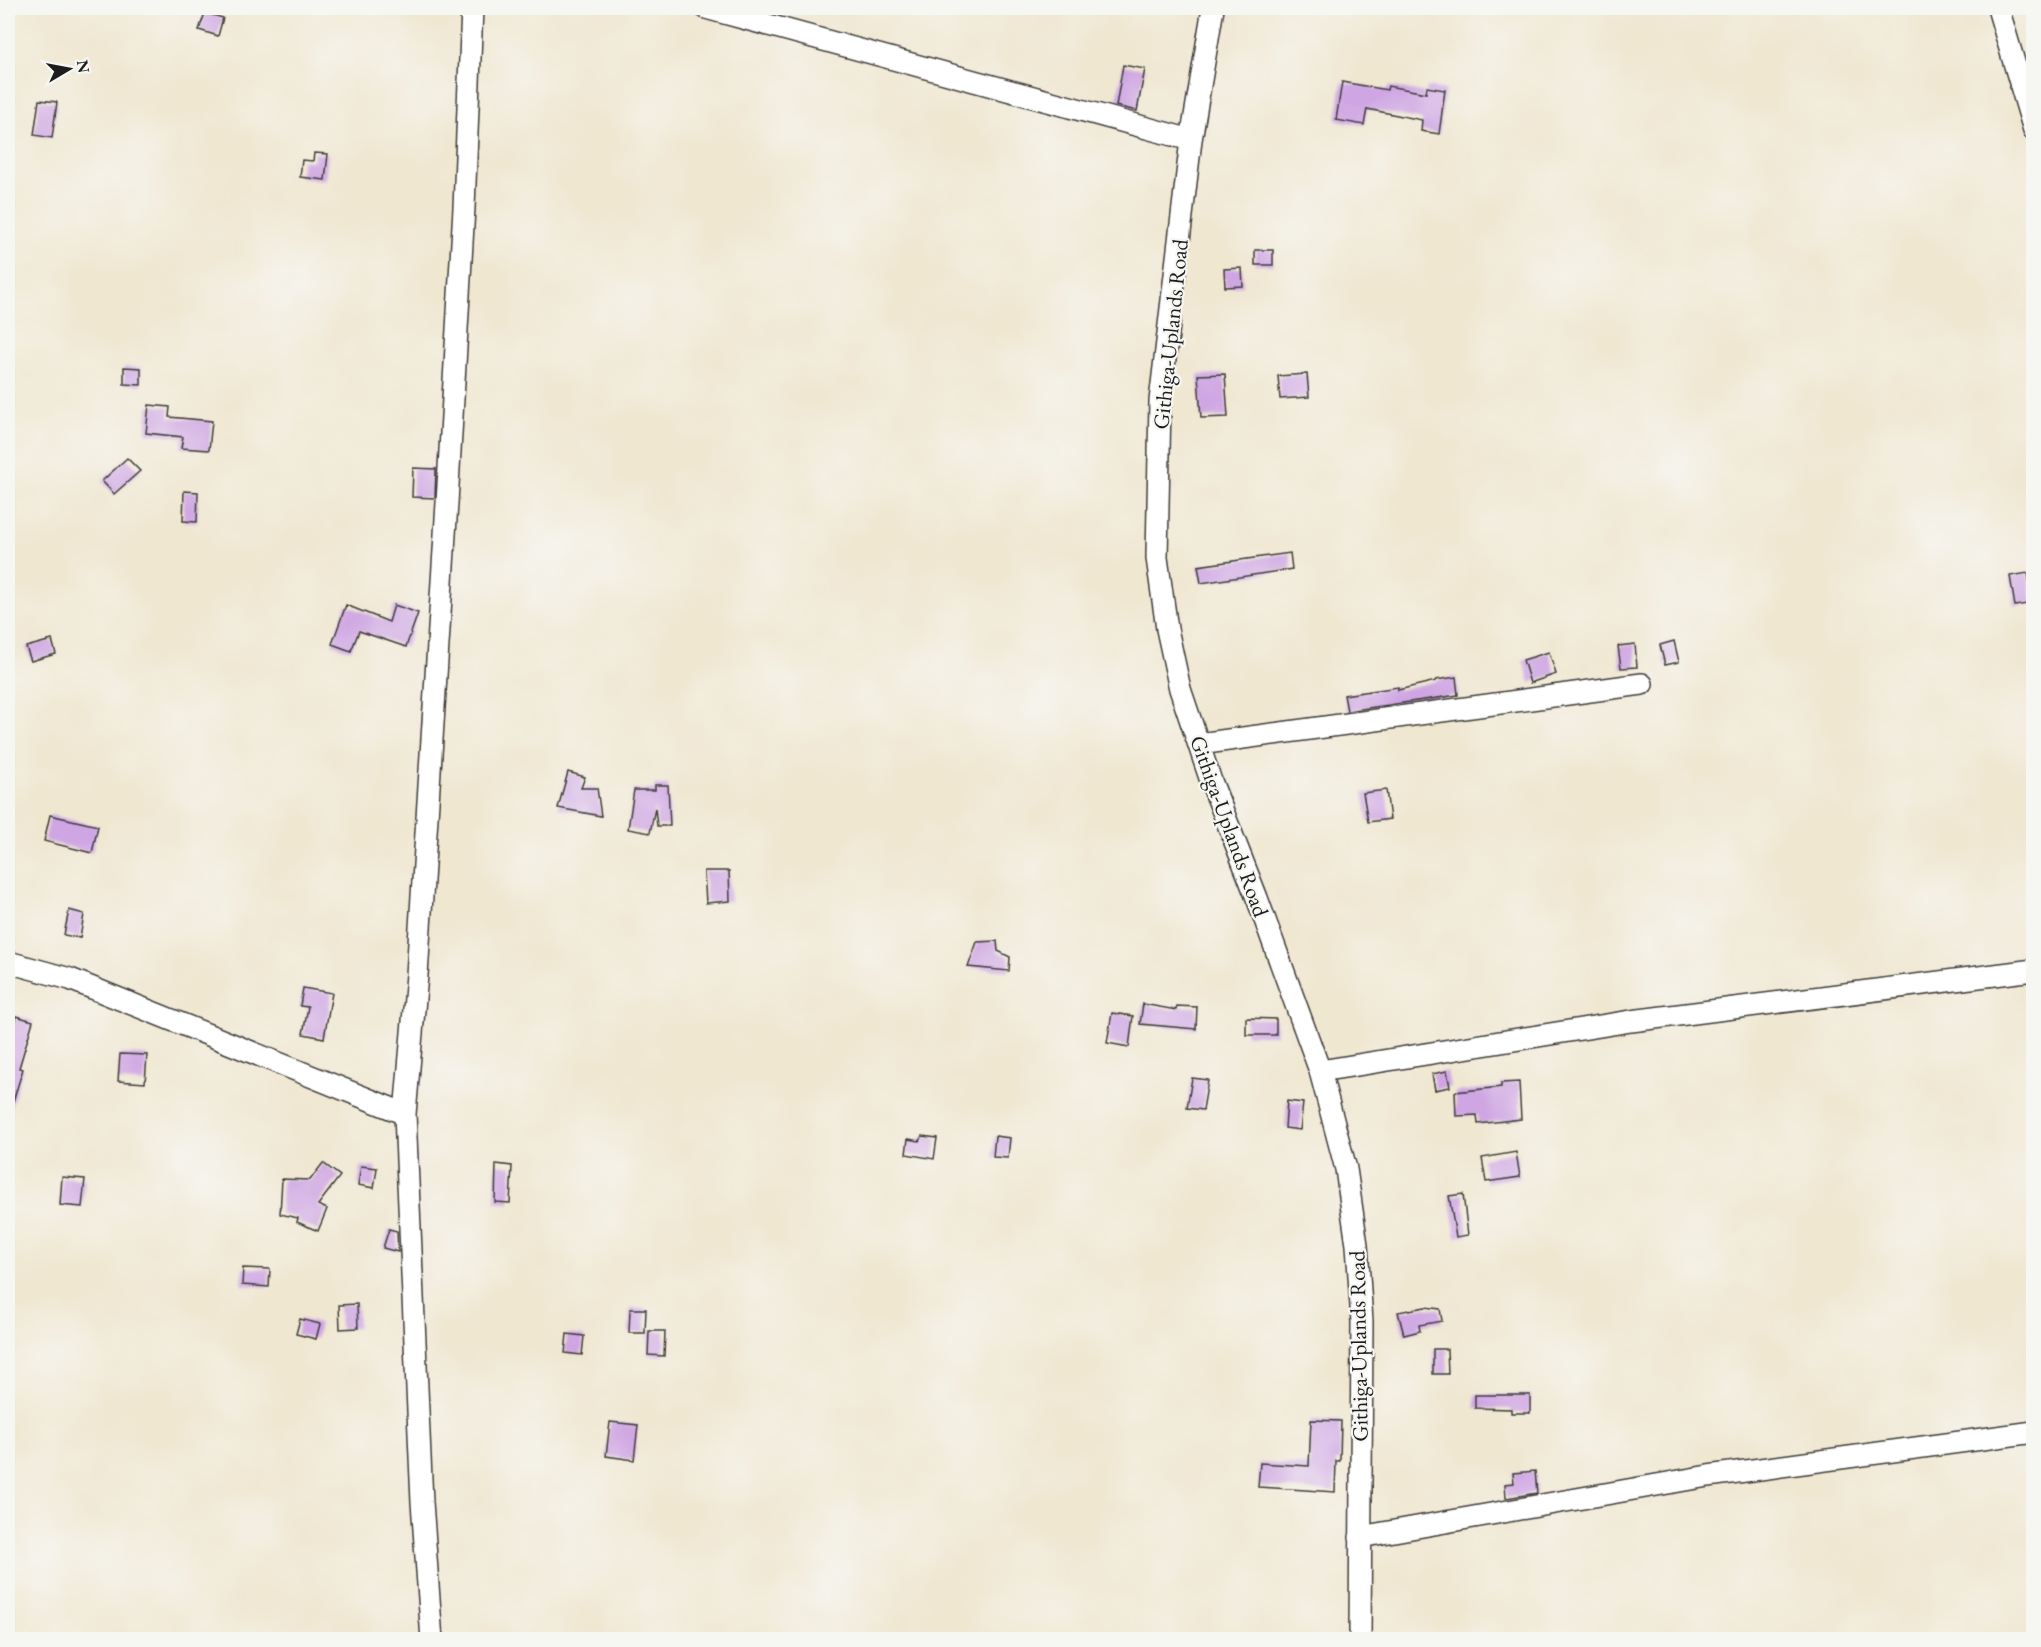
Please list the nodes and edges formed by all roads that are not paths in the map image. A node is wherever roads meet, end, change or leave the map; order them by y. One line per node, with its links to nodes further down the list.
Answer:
1 (472, 8): 12 (street)
2 (706, 8): 6 (street)
3 (1213, 8): 6 (street, Githiga-Uplands Road)
4 (1998, 8): 5 (street)
5 (2034, 130)
6 (1191, 141): 8 (street, Githiga-Uplands Road)
7 (1642, 684): 8 (street)
8 (1199, 744): 11 (street, Githiga-Uplands Road)
9 (8, 962): 12 (street)
10 (2034, 970): 11 (street)
11 (1320, 1071): 14 (street, Githiga-Uplands Road)
12 (405, 1114): 15 (street)
13 (2034, 1432): 14 (street)
14 (1360, 1538): 16 (street, Githiga-Uplands Road)
15 (432, 1640)
16 (1360, 1640)

